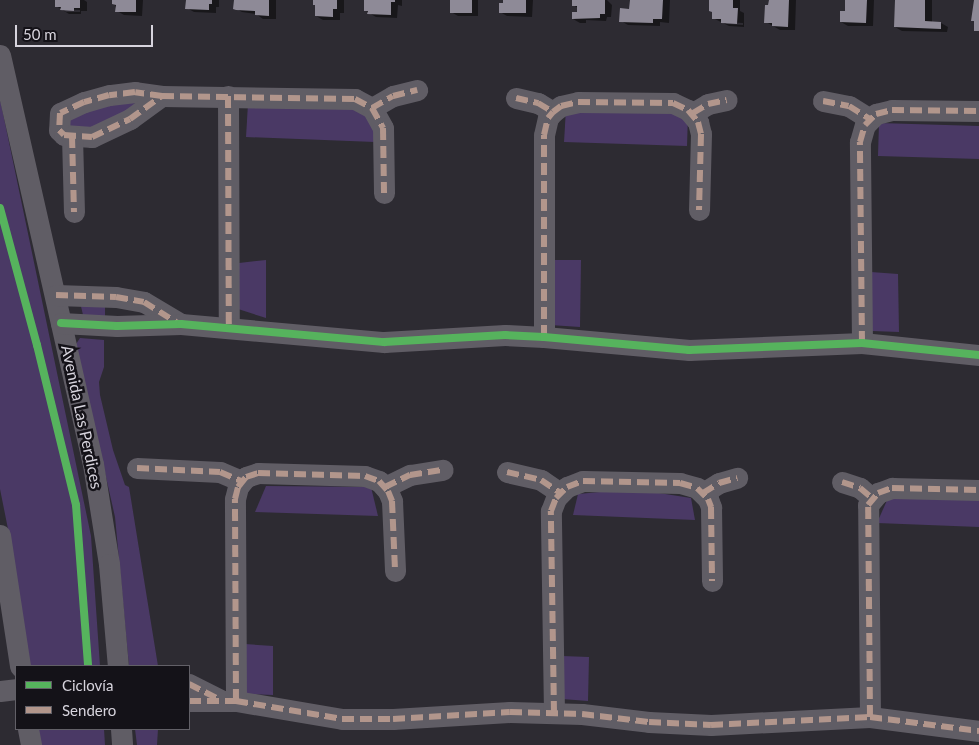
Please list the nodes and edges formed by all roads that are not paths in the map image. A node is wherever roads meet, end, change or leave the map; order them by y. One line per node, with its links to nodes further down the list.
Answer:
1 (0, 55): 17 (street, Avenida Las Perdices)
2 (417, 90): 8 (street)
3 (162, 96): 4 (street); 13 (street); 13 (street)
4 (228, 96): 8 (street); 20 (street)
5 (516, 98): 10 (street)
6 (727, 100): 11 (street)
7 (823, 101): 12 (street)
8 (372, 108): 14 (street)
9 (979, 111): 12 (street)
10 (553, 112): 11 (street); 21 (street)
11 (693, 114): 15 (street)
12 (870, 119): 22 (street)
13 (72, 136): 16 (street)
14 (384, 193)
15 (699, 210)
16 (74, 212)
17 (56, 295): 18 (street, Avenida Las Perdices); 19 (street)
18 (61, 322): 19 (street); 39 (street, Avenida Las Perdices)
19 (181, 324): 20 (street)
20 (229, 328): 21 (street)
21 (544, 337): 22 (street)
22 (862, 343): 23 (street)
23 (979, 356)
24 (137, 468): 28 (street)
25 (443, 470): 30 (street)
26 (507, 472): 32 (street)
27 (736, 478): 33 (street)
28 (241, 481): 30 (street); 43 (street)
29 (842, 482): 34 (street)
30 (385, 487): 36 (street)
31 (979, 490): 34 (street)
32 (560, 493): 33 (street); 44 (street)
33 (703, 493): 37 (street)
34 (872, 498): 45 (street)
35 (0, 535): 38 (street)
36 (395, 571)
37 (712, 580)
38 (20, 665)
39 (118, 665)
40 (15, 689): 41 (street)
41 (0, 691)
42 (190, 698): 43 (street)
43 (229, 701): 44 (street)
44 (554, 713): 45 (street)
45 (870, 717): 48 (street)
46 (28, 730): 49 (street)
47 (121, 730): 50 (street)
48 (979, 731)
49 (31, 745)
50 (122, 745)

